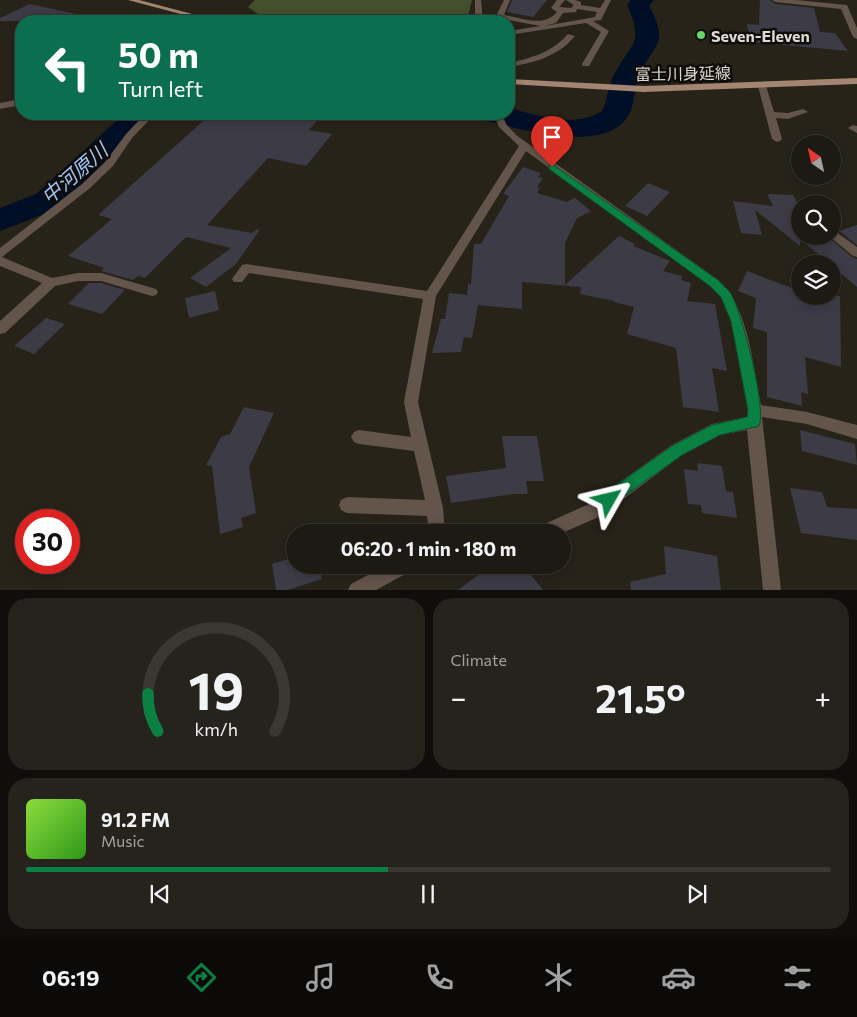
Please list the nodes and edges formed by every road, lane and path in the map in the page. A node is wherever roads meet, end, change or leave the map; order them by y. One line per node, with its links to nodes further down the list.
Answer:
1 (131, 0): 11 (main road)
2 (478, 0): 12 (street)
3 (507, 0): 13 (street)
4 (562, 0): 9 (street)
5 (569, 0): 8 (street)
6 (608, 0): 10 (street)
7 (775, 0): 18 (street)
8 (577, 7): 9 (street); 10 (street)
9 (561, 11): 14 (street)
10 (602, 11): 15 (street)
11 (191, 15)
12 (479, 15)
13 (500, 15)
14 (515, 19)
15 (587, 21): 16 (street); 20 (street)
16 (515, 32)
17 (571, 36): 19 (street)
18 (857, 37)
19 (515, 64)
20 (586, 64)
21 (857, 81): 23 (main road, 富士川身延線)
22 (515, 82): 23 (main road, 富士川身延線)
23 (762, 86): 27 (street)
24 (15, 103): 25 (street)
25 (0, 106)
26 (803, 112): 27 (street)
27 (770, 115): 30 (street)
28 (144, 120): 34 (street)
29 (500, 120): 31 (street)
30 (777, 139)
31 (524, 146): 39 (street); 41 (street)
32 (841, 240): 33 (street)
33 (857, 253)
34 (0, 254)
35 (0, 261): 37 (street)
36 (238, 279): 39 (street)
37 (51, 282): 38 (street); 40 (street)
38 (152, 292)
39 (430, 296): 44 (street)
40 (0, 329)
41 (754, 416): 42 (street); 48 (street); 51 (street)
42 (857, 432)
43 (359, 437): 44 (street)
44 (420, 444): 46 (street)
45 (347, 505): 46 (street)
46 (435, 508): 47 (street)
47 (436, 524)
48 (564, 524)
49 (388, 574): 50 (street)
50 (357, 590)
51 (772, 590)

